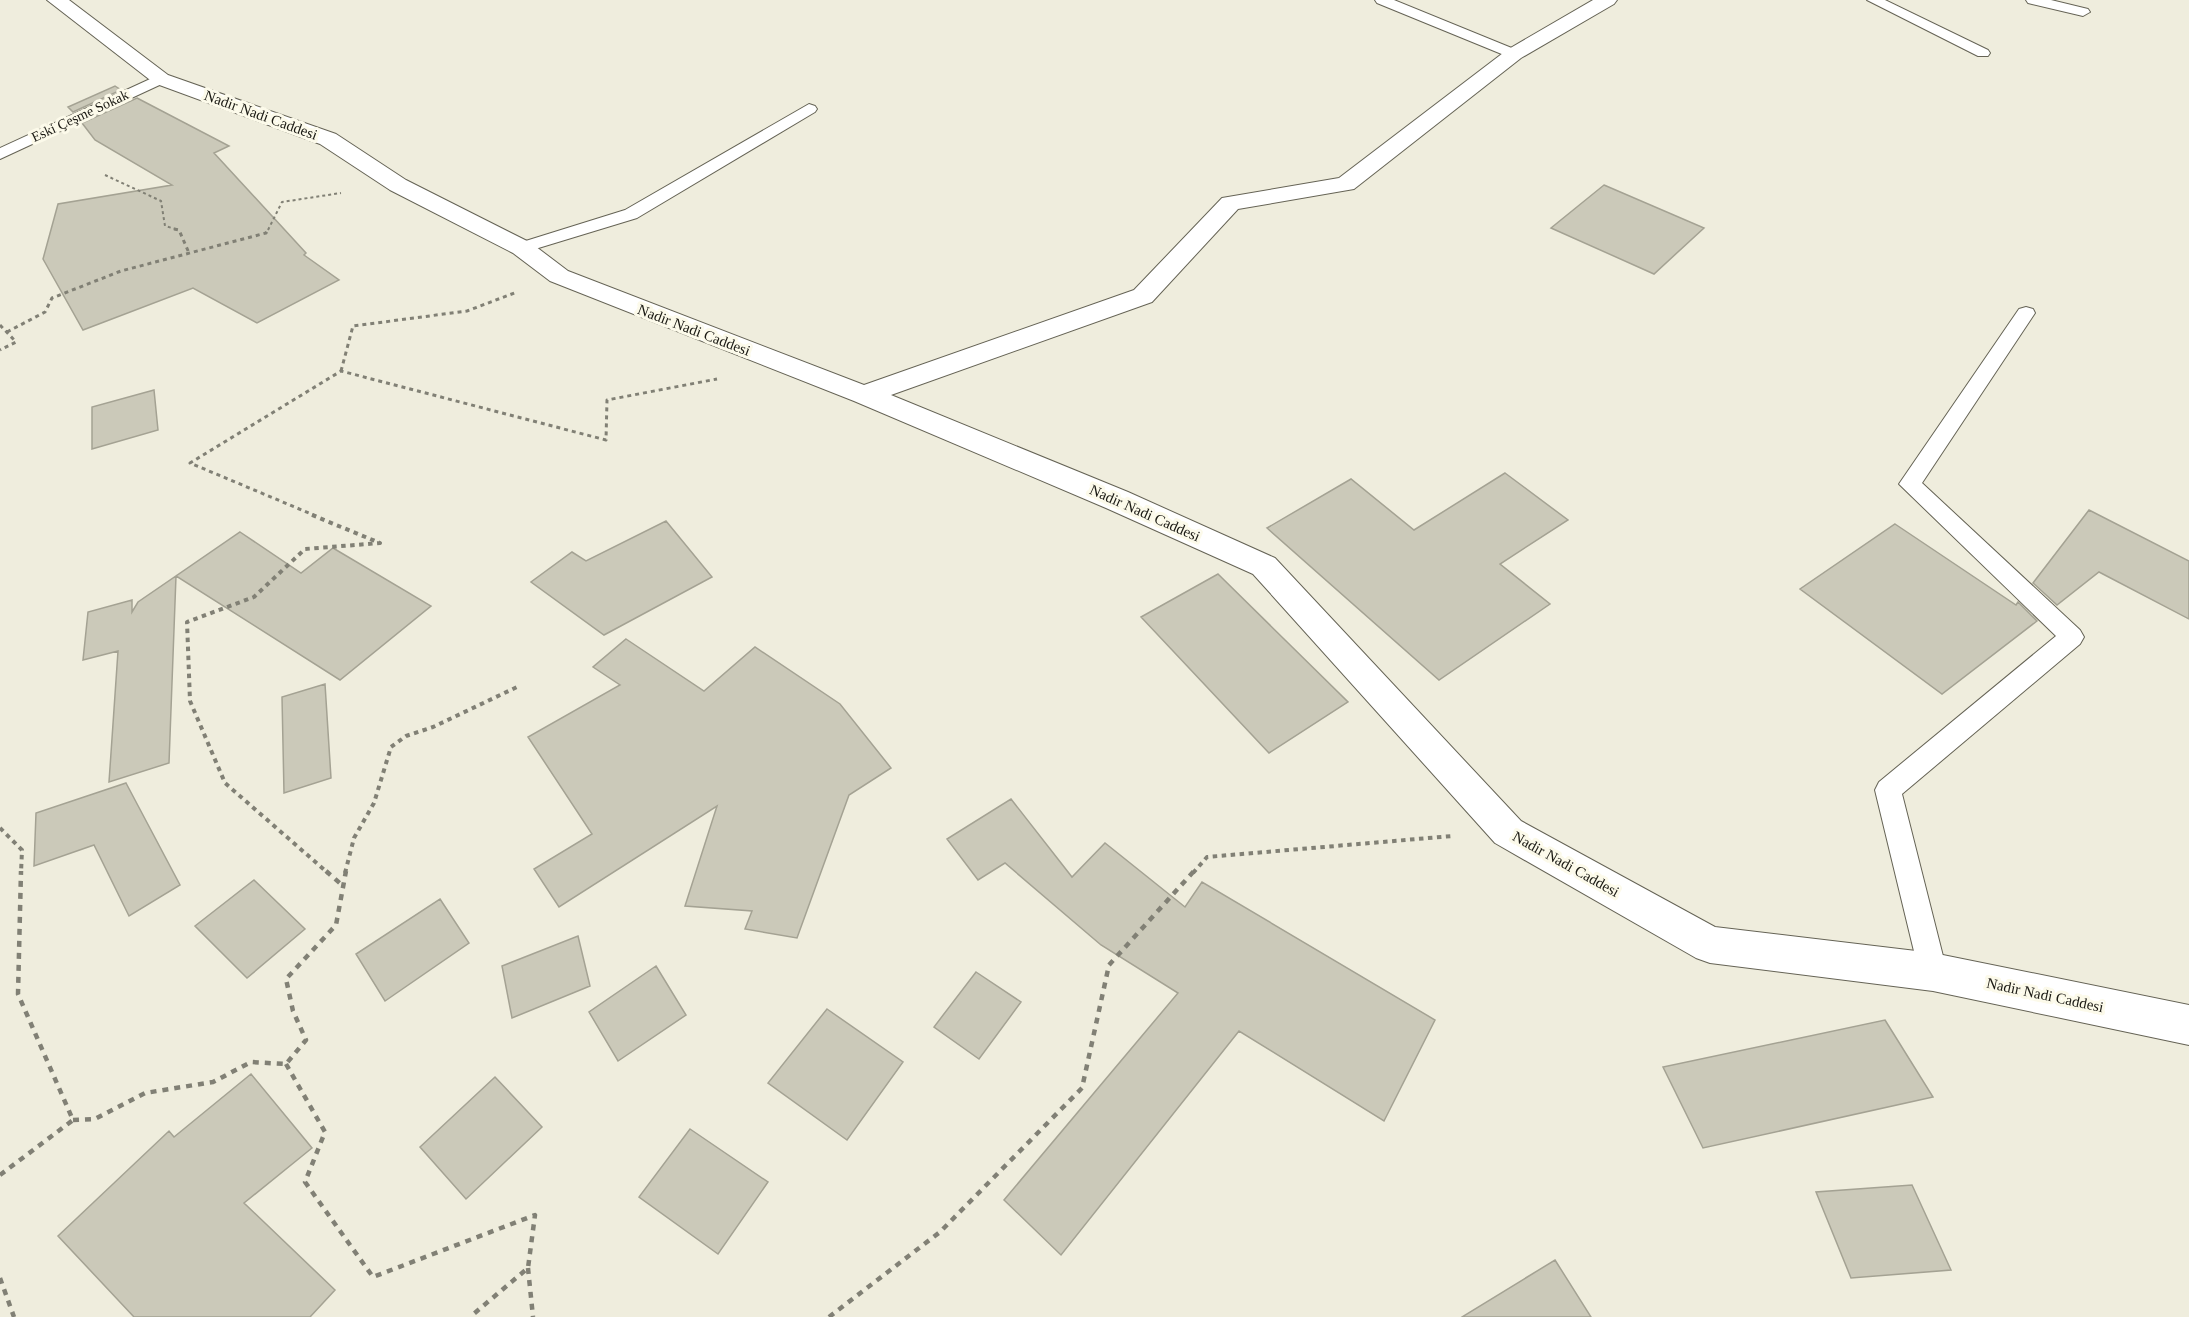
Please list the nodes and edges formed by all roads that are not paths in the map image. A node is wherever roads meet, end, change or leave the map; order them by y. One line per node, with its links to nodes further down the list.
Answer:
1 (57, 0): 9 (street, Nadir Nadi Caddesi)
2 (1382, 0): 8 (lane)
3 (1607, 0): 8 (street)
4 (1874, 0): 7 (lane)
5 (2032, 0): 6 (lane)
6 (2083, 12)
7 (1983, 53)
8 (1514, 54): 14 (street)
9 (161, 79): 11 (lane, Eski Çeşme Sokak); 12 (street, Nadir Nadi Caddesi)
10 (809, 109): 12 (lane)
11 (0, 154)
12 (522, 248): 14 (street, Nadir Nadi Caddesi)
13 (2026, 313): 15 (lane)
14 (864, 395): 15 (street, Nadir Nadi Caddesi)
15 (1933, 972): 16 (street, Nadir Nadi Caddesi)
16 (2189, 1025)

